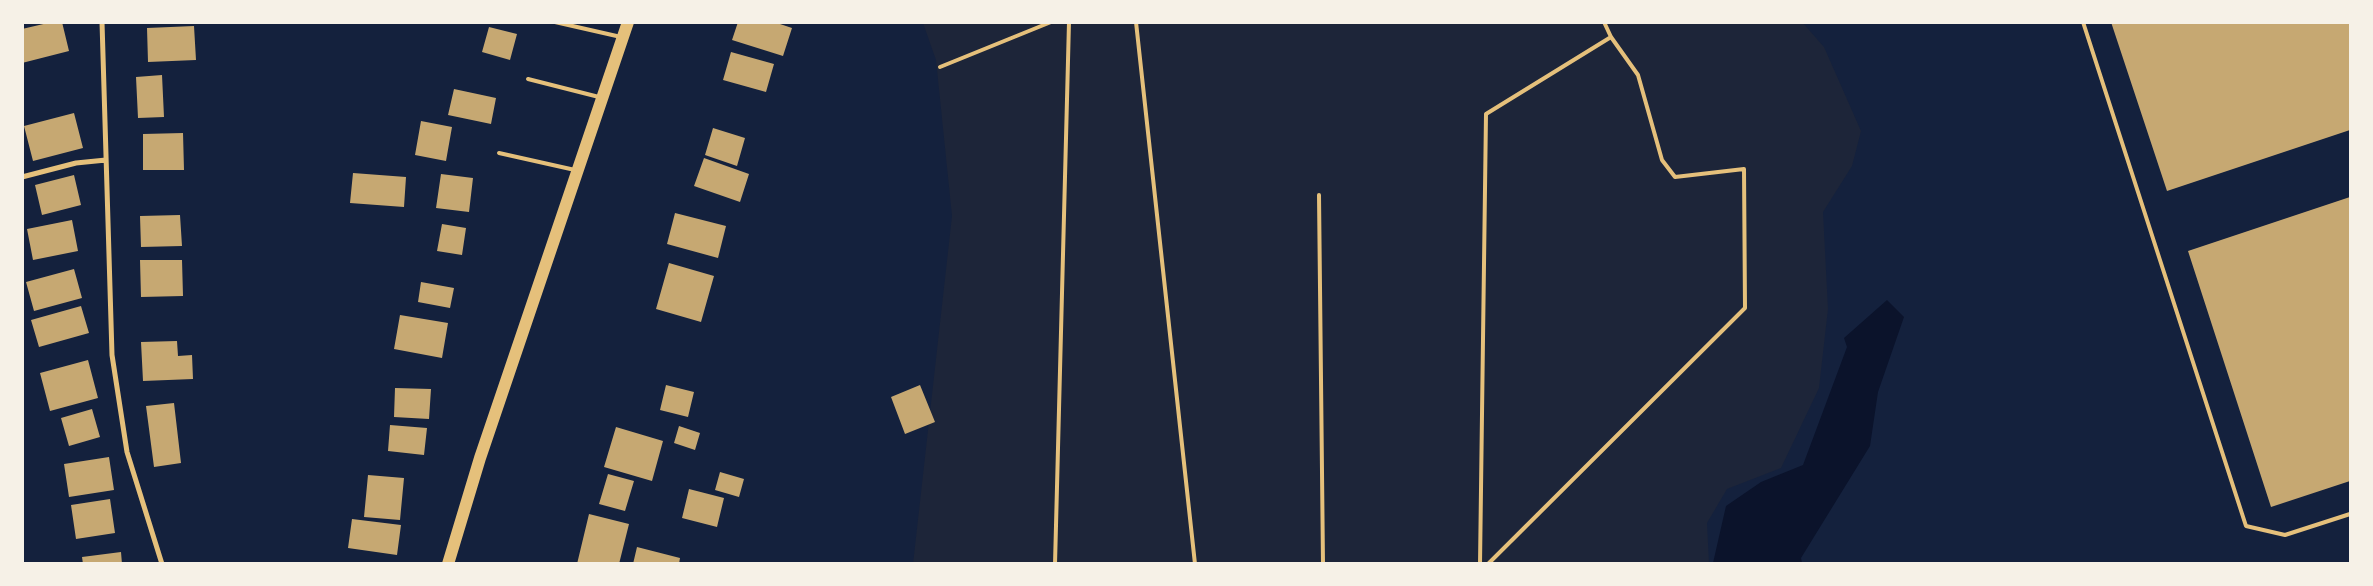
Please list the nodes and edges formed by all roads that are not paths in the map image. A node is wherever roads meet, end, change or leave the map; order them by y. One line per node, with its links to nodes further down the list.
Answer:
1 (102, 22): 15 (street)
2 (555, 22): 10 (lane)
3 (628, 22): 10 (main road)
4 (1051, 22): 11 (lane)
5 (1069, 22): 23 (lane)
6 (1136, 22): 24 (lane)
7 (1604, 22): 9 (lane)
8 (2084, 22): 19 (lane)
9 (1611, 37): 20 (lane); 26 (lane)
10 (623, 38): 13 (main road)
11 (940, 67)
12 (528, 79): 13 (lane)
13 (602, 98): 16 (main road)
14 (499, 153): 16 (lane)
15 (106, 160): 17 (street); 21 (street)
16 (576, 170): 22 (main road)
17 (22, 177)
18 (1319, 195): 25 (lane)
19 (2350, 514)
20 (1493, 561): 27 (lane)
21 (162, 564)
22 (448, 564)
23 (1056, 564)
24 (1195, 564)
25 (1323, 564)
26 (1480, 564)
27 (1488, 564)

